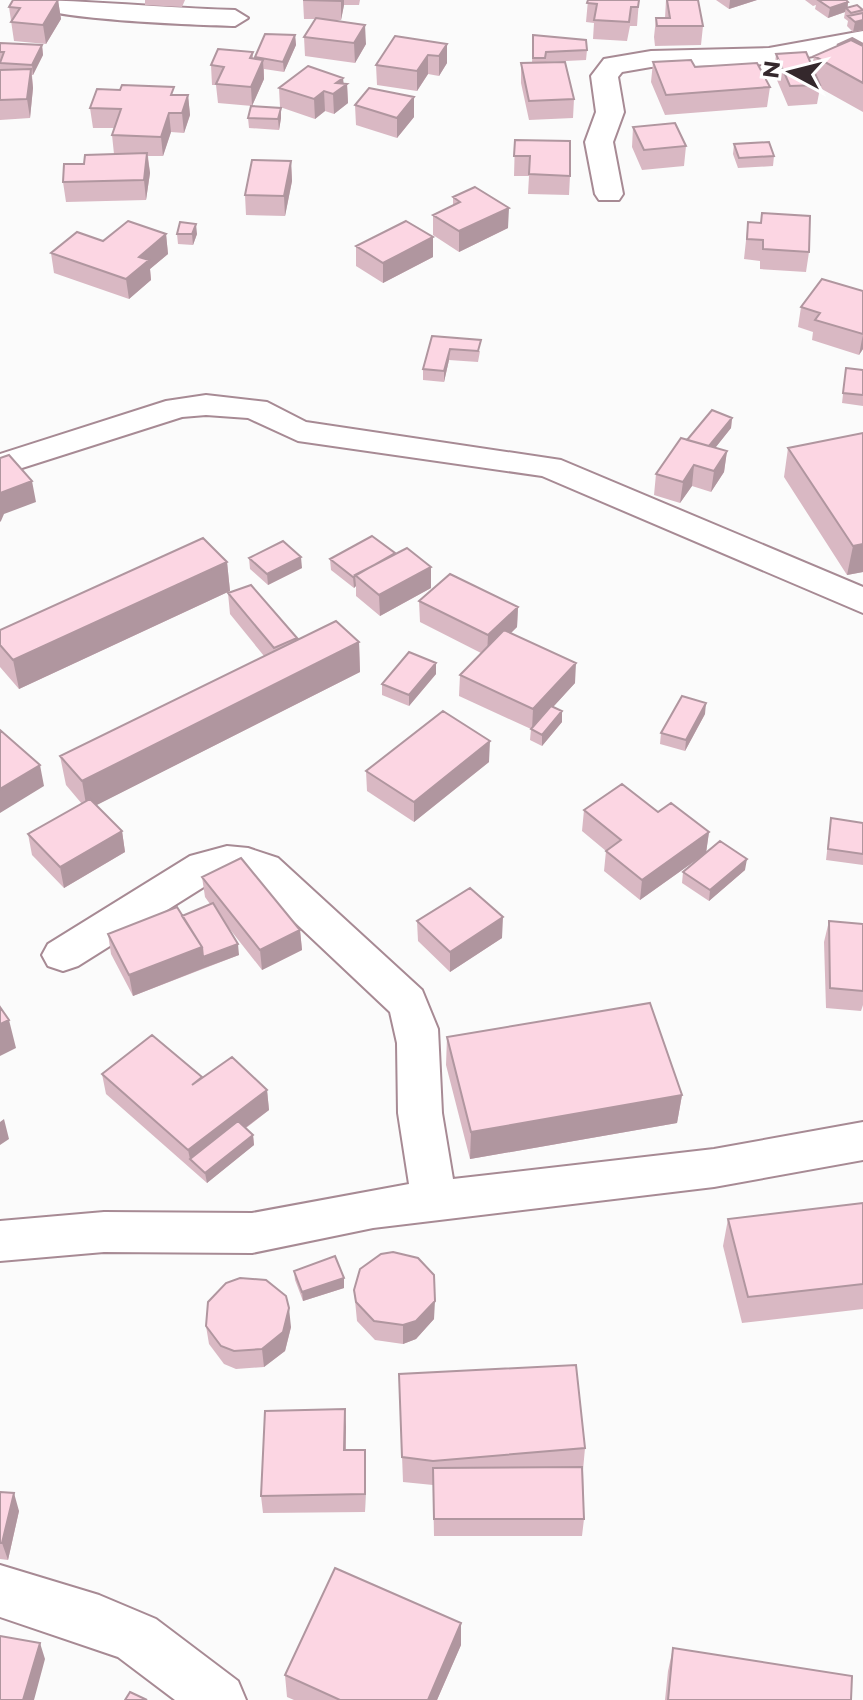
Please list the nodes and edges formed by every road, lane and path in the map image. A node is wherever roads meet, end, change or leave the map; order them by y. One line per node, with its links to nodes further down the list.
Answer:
1 (32, 0): 2 (street)
2 (235, 18)
3 (863, 39): 4 (street)
4 (609, 194)
5 (0, 465): 6 (street)
6 (863, 601)
7 (63, 955): 9 (street)
8 (863, 1141): 9 (street)
9 (434, 1201): 10 (street)
10 (0, 1241)
11 (0, 1591): 12 (street)
12 (219, 1700)

